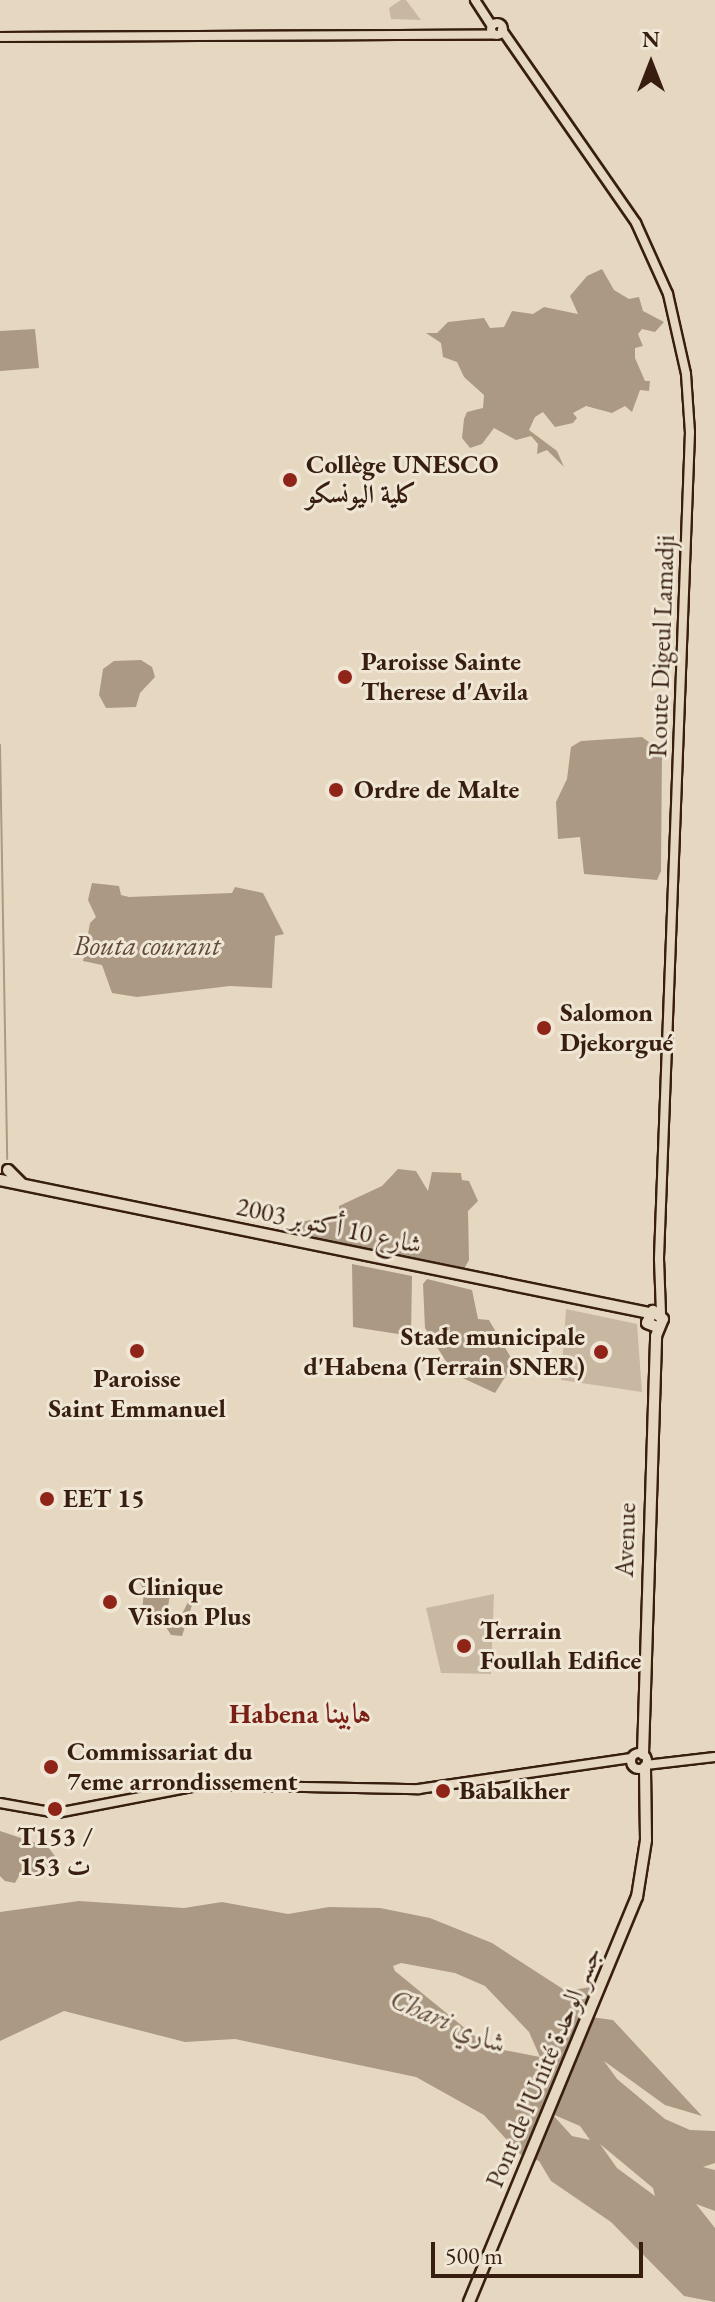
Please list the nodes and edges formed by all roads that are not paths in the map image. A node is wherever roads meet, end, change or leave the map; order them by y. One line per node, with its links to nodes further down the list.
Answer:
1 (475, 0): 3 (main road, Route Digeul Lamadji)
2 (481, 0): 5 (main road, Route Digeul Lamadji)
3 (482, 10): 4 (main road); 5 (main road, Route Digeul Lamadji)
4 (468, 27): 5 (main road); 6 (main road)
5 (495, 29): 6 (main road); 10 (main road, Route Digeul Lamadji)
6 (0, 36)
7 (4, 1170): 9 (highway)
8 (0, 1182): 9 (highway, شارع 10 أكتوبر 2003); 10 (highway, شارع 10 أكتوبر 2003)
9 (23, 1185): 10 (highway, شارع 10 أكتوبر 2003)
10 (653, 1319): 12 (highway)
11 (715, 1755): 12 (main road)
12 (639, 1761): 13 (main road); 14 (highway, Pont de l'Unité جسر الوحدة)
13 (0, 1803)
14 (469, 2302)

